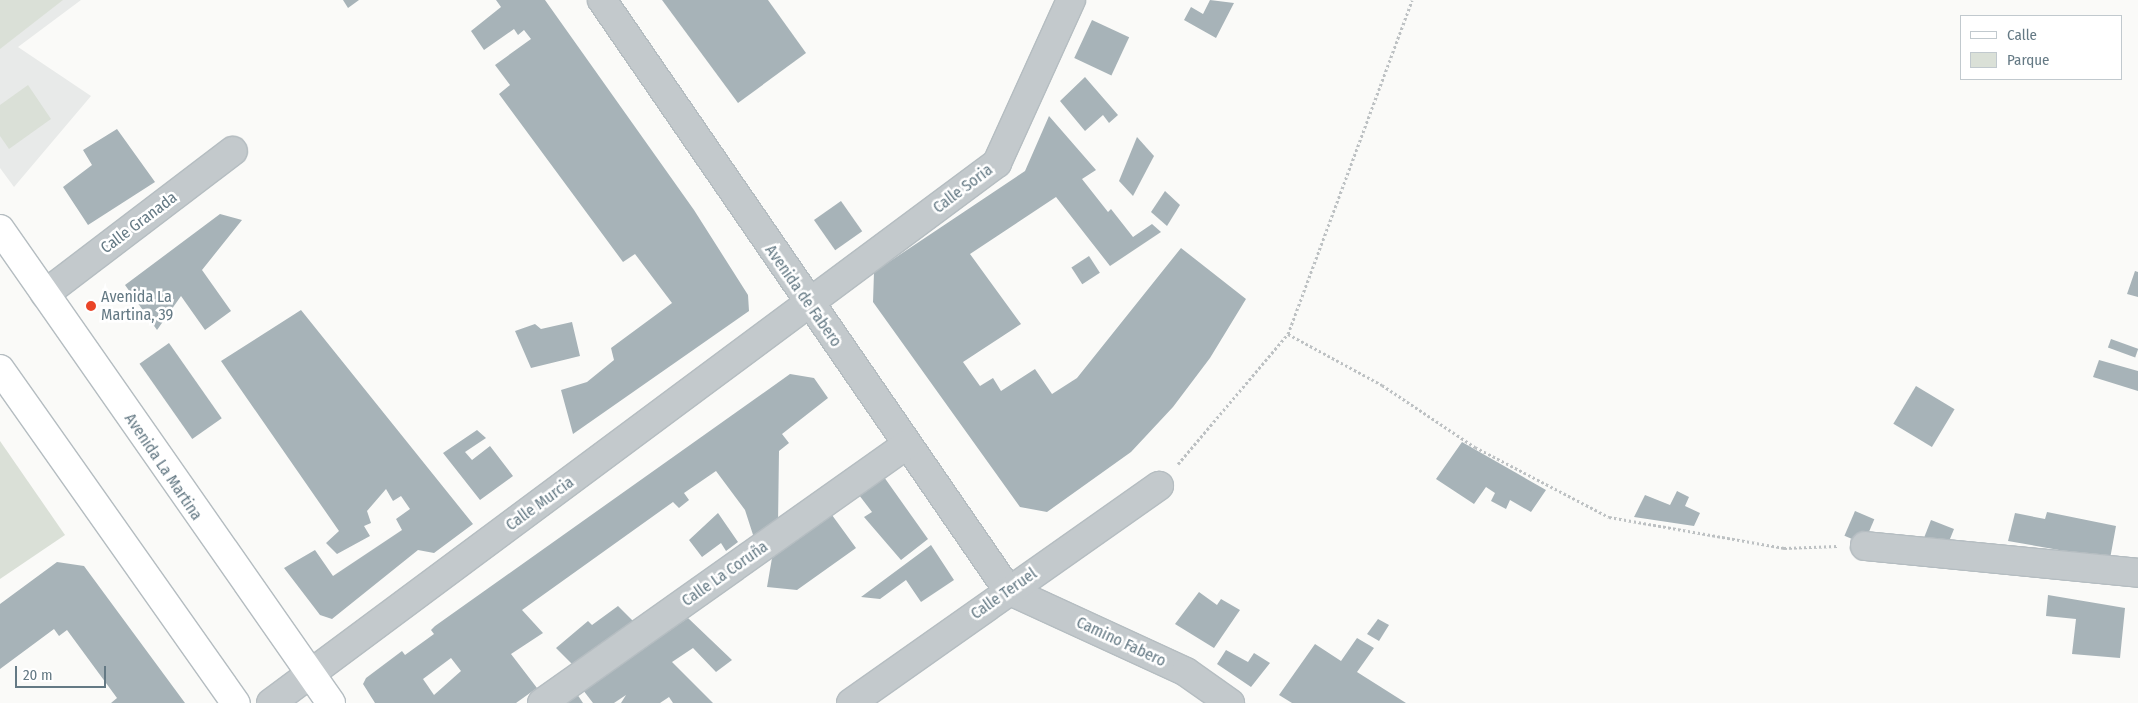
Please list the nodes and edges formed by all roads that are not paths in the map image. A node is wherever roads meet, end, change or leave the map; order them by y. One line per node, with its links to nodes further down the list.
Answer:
1 (602, 0): 6 (street, Avenida de Fabero)
2 (1071, 0): 6 (street, Calle Soria)
3 (233, 151): 5 (street, Calle Granada)
4 (0, 229): 5 (street, Avenida La Martina)
5 (45, 294): 13 (street, Avenida La Martina)
6 (810, 306): 8 (street, Avenida de Fabero); 13 (street, Calle Murcia)
7 (0, 369): 14 (street)
8 (907, 445): 12 (street, Avenida de Fabero); 17 (street, Calle La Coruña)
9 (1159, 486): 12 (street, Calle Teruel)
10 (1865, 546): 11 (street)
11 (2138, 573)
12 (1008, 590): 18 (street, Calle Teruel); 19 (street, Camino Fabero)
13 (310, 673): 15 (street, Calle Murcia); 16 (street, Avenida La Martina)
14 (236, 703)
15 (271, 703)
16 (330, 703)
17 (542, 703)
18 (851, 703)
19 (1230, 703)

